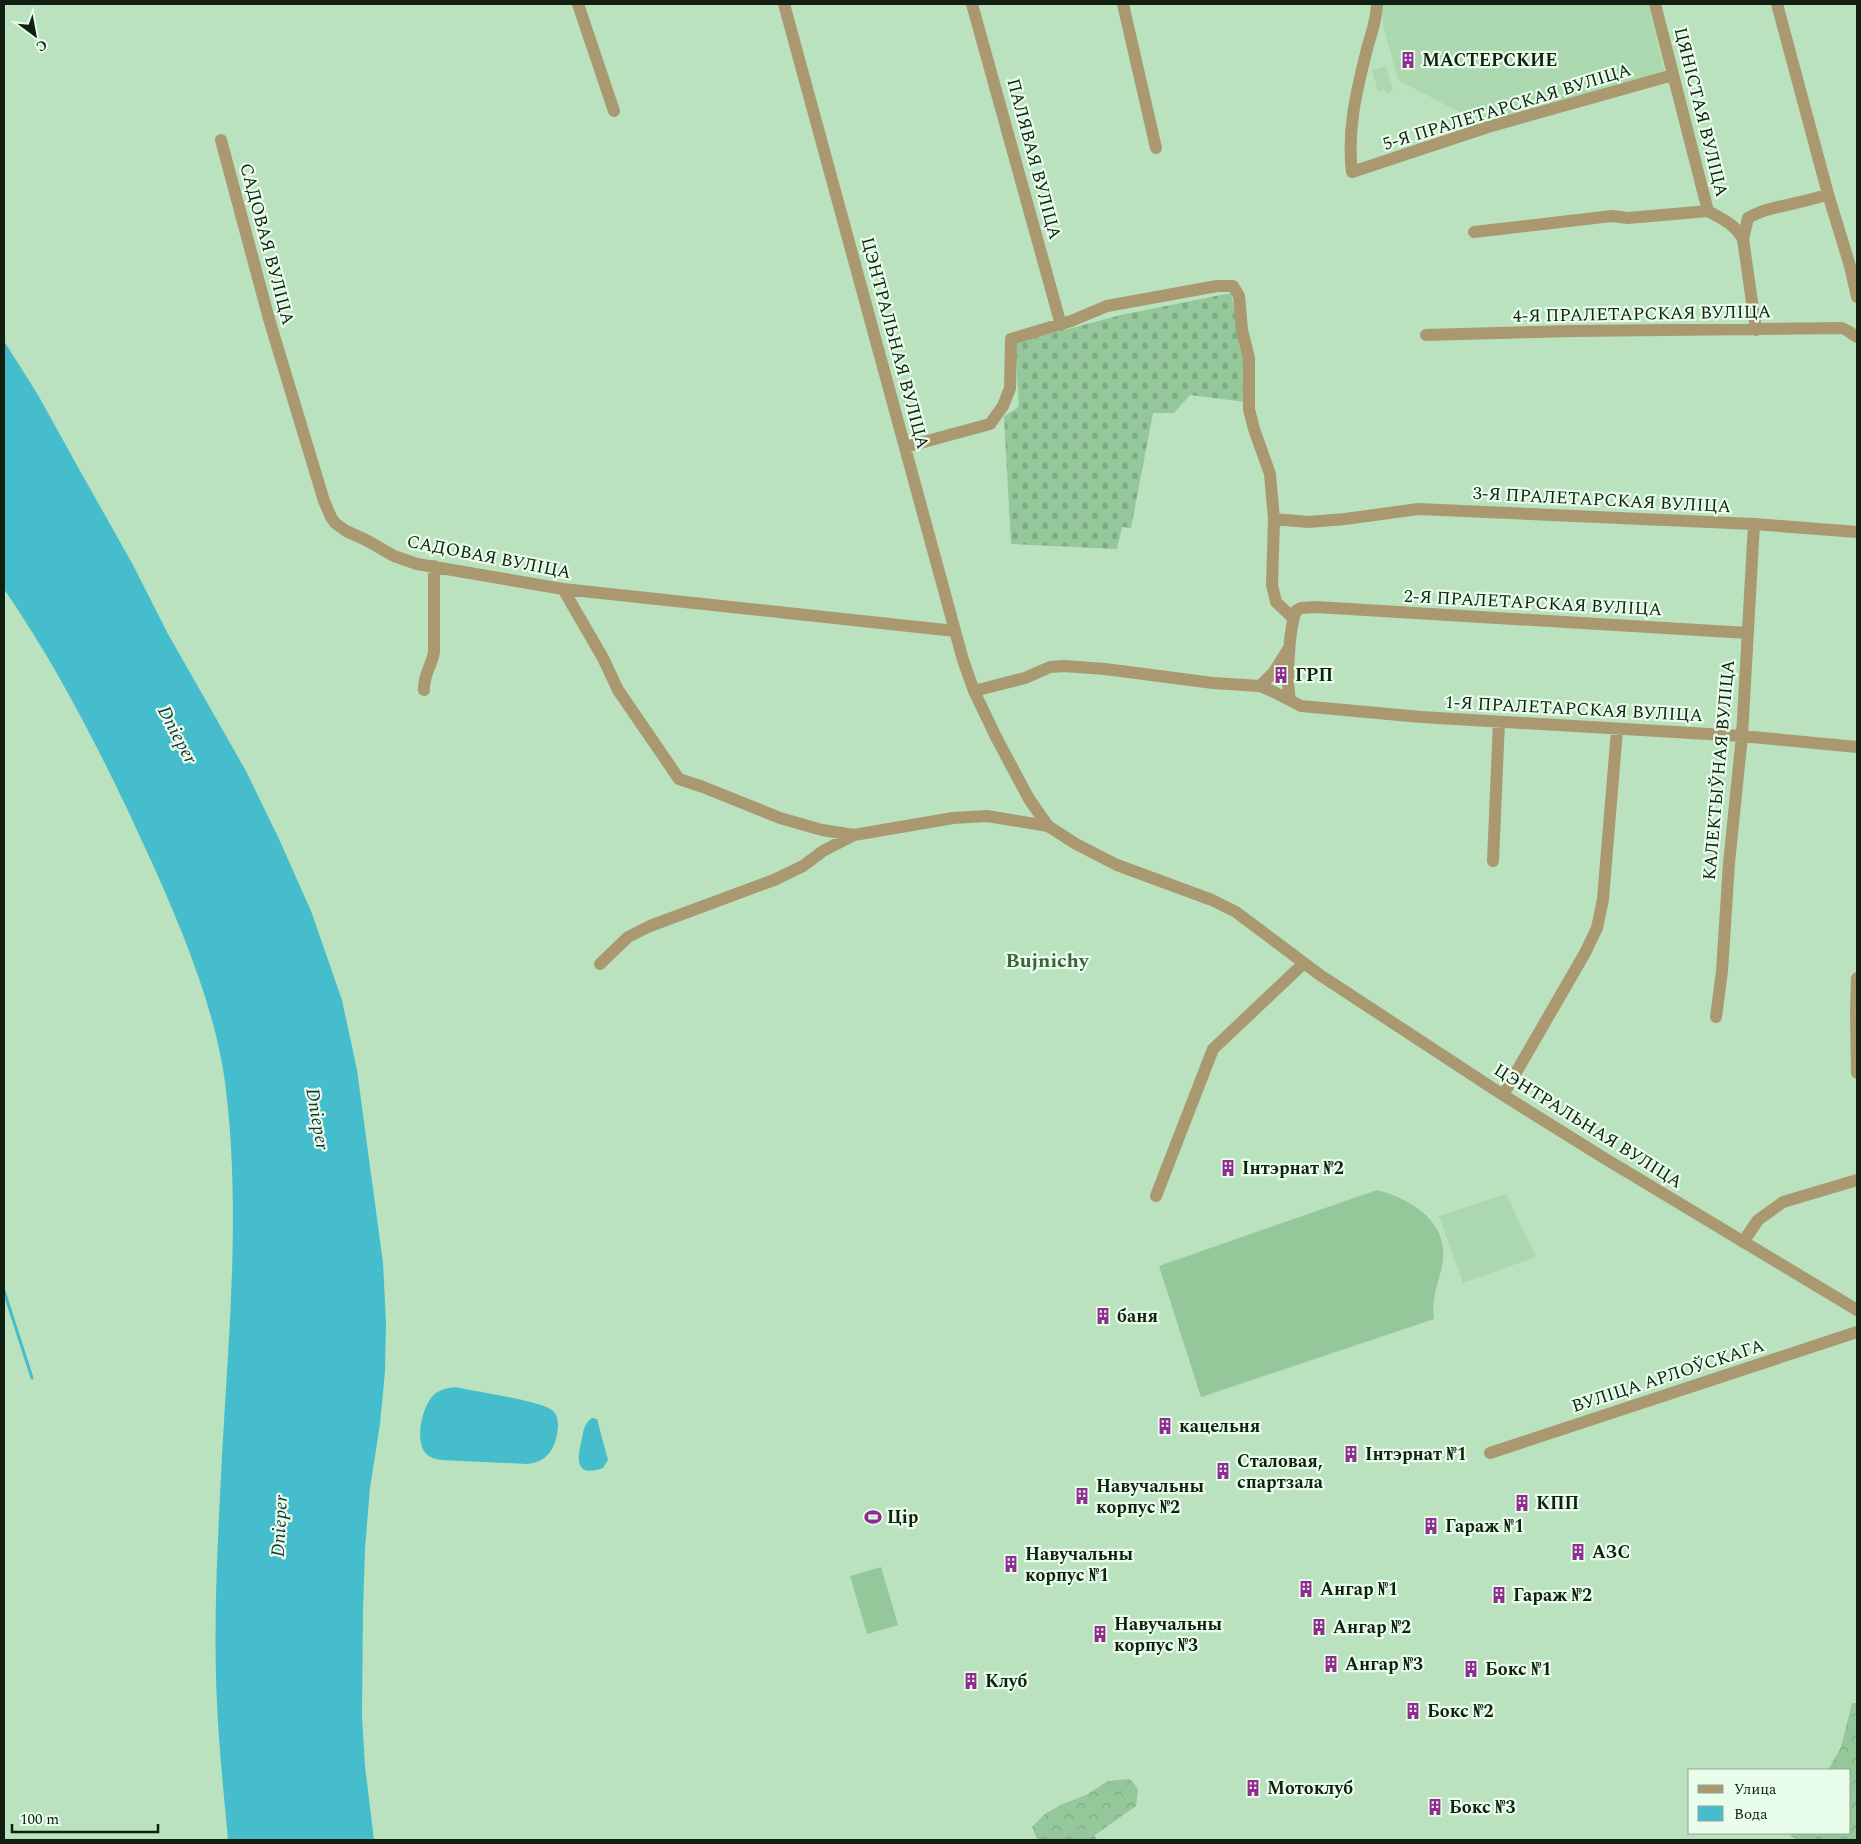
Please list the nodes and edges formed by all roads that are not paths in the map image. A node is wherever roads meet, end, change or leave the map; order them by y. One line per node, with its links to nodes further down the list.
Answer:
1 (578, 4): 9 (street)
2 (784, 4): 21 (street, ЦЭНТРАЛЬНАЯ ВУЛІЦА)
3 (972, 4): 17 (street, ПАЛЯВАЯ ВУЛІЦА)
4 (1123, 4): 11 (street)
5 (1377, 4): 8 (street, 5-Я ПРАЛЕТАРСКАЯ ВУЛІЦА)
6 (1655, 4): 8 (street, ЦЯНІСТАЯ ВУЛІЦА)
7 (1777, 4): 12 (street)
8 (1672, 75): 13 (street, ЦЯНІСТАЯ ВУЛІЦА)
9 (614, 111)
10 (221, 140): 25 (street, САДОВАЯ ВУЛІЦА)
11 (1156, 148)
12 (1828, 194): 15 (street); 16 (street)
13 (1708, 211): 14 (street); 15 (street, ЦЯНІСТАЯ ВУЛІЦА)
14 (1474, 232)
15 (1743, 239): 18 (street)
16 (1857, 297)
17 (1060, 325): 21 (street); 22 (street)
18 (1756, 330): 19 (street, 4-Я ПРАЛЕТАРСКАЯ ВУЛІЦА); 20 (street, 4-Я ПРАЛЕТАРСКАЯ ВУЛІЦА)
19 (1426, 335)
20 (1857, 337)
21 (905, 447): 28 (street, ЦЭНТРАЛЬНАЯ ВУЛІЦА)
22 (1274, 519): 23 (street, 3-Я ПРАЛЕТАРСКАЯ ВУЛІЦА); 27 (street)
23 (1754, 524): 24 (street, 3-Я ПРАЛЕТАРСКАЯ ВУЛІЦА); 29 (street, КАЛЕКТЫЎНАЯ ВУЛІЦА)
24 (1857, 532)
25 (434, 566): 26 (street, САДОВАЯ ВУЛІЦА); 32 (street)
26 (563, 589): 28 (street, САДОВАЯ ВУЛІЦА); 40 (street)
27 (1293, 618): 29 (street, 2-Я ПРАЛЕТАРСКАЯ ВУЛІЦА); 30 (street)
28 (955, 631): 33 (street, ЦЭНТРАЛЬНАЯ ВУЛІЦА)
29 (1748, 633): 37 (street, КАЛЕКТЫЎНАЯ ВУЛІЦА)
30 (1291, 643): 31 (street); 34 (street)
31 (1260, 686): 33 (street); 34 (street)
32 (424, 690)
33 (974, 691): 39 (street, ЦЭНТРАЛЬНАЯ ВУЛІЦА)
34 (1290, 700): 35 (street, 1-Я ПРАЛЕТАРСКАЯ ВУЛІЦА)
35 (1499, 722): 36 (street, 1-Я ПРАЛЕТАРСКАЯ ВУЛІЦА); 41 (street)
36 (1618, 730): 37 (street, 1-Я ПРАЛЕТАРСКАЯ ВУЛІЦА); 47 (street)
37 (1742, 736): 38 (street, 1-Я ПРАЛЕТАРСКАЯ ВУЛІЦА); 45 (street, КАЛЕКТЫЎНАЯ ВУЛІЦА)
38 (1857, 747)
39 (1048, 826): 40 (street); 42 (street, ЦЭНТРАЛЬНАЯ ВУЛІЦА)
40 (854, 835): 43 (street)
41 (1493, 862)
42 (1304, 963): 47 (street, ЦЭНТРАЛЬНАЯ ВУЛІЦА); 49 (street)
43 (600, 964)
44 (1857, 978): 46 (street)
45 (1716, 1017)
46 (1857, 1073)
47 (1503, 1095): 50 (street, ЦЭНТРАЛЬНАЯ ВУЛІЦА)
48 (1857, 1180): 50 (street)
49 (1156, 1196)
50 (1743, 1242): 51 (street, ЦЭНТРАЛЬНАЯ ВУЛІЦА)
51 (1857, 1310)
52 (1857, 1332): 53 (street, ВУЛІЦА АРЛОЎСКАГА)
53 (1490, 1453)

